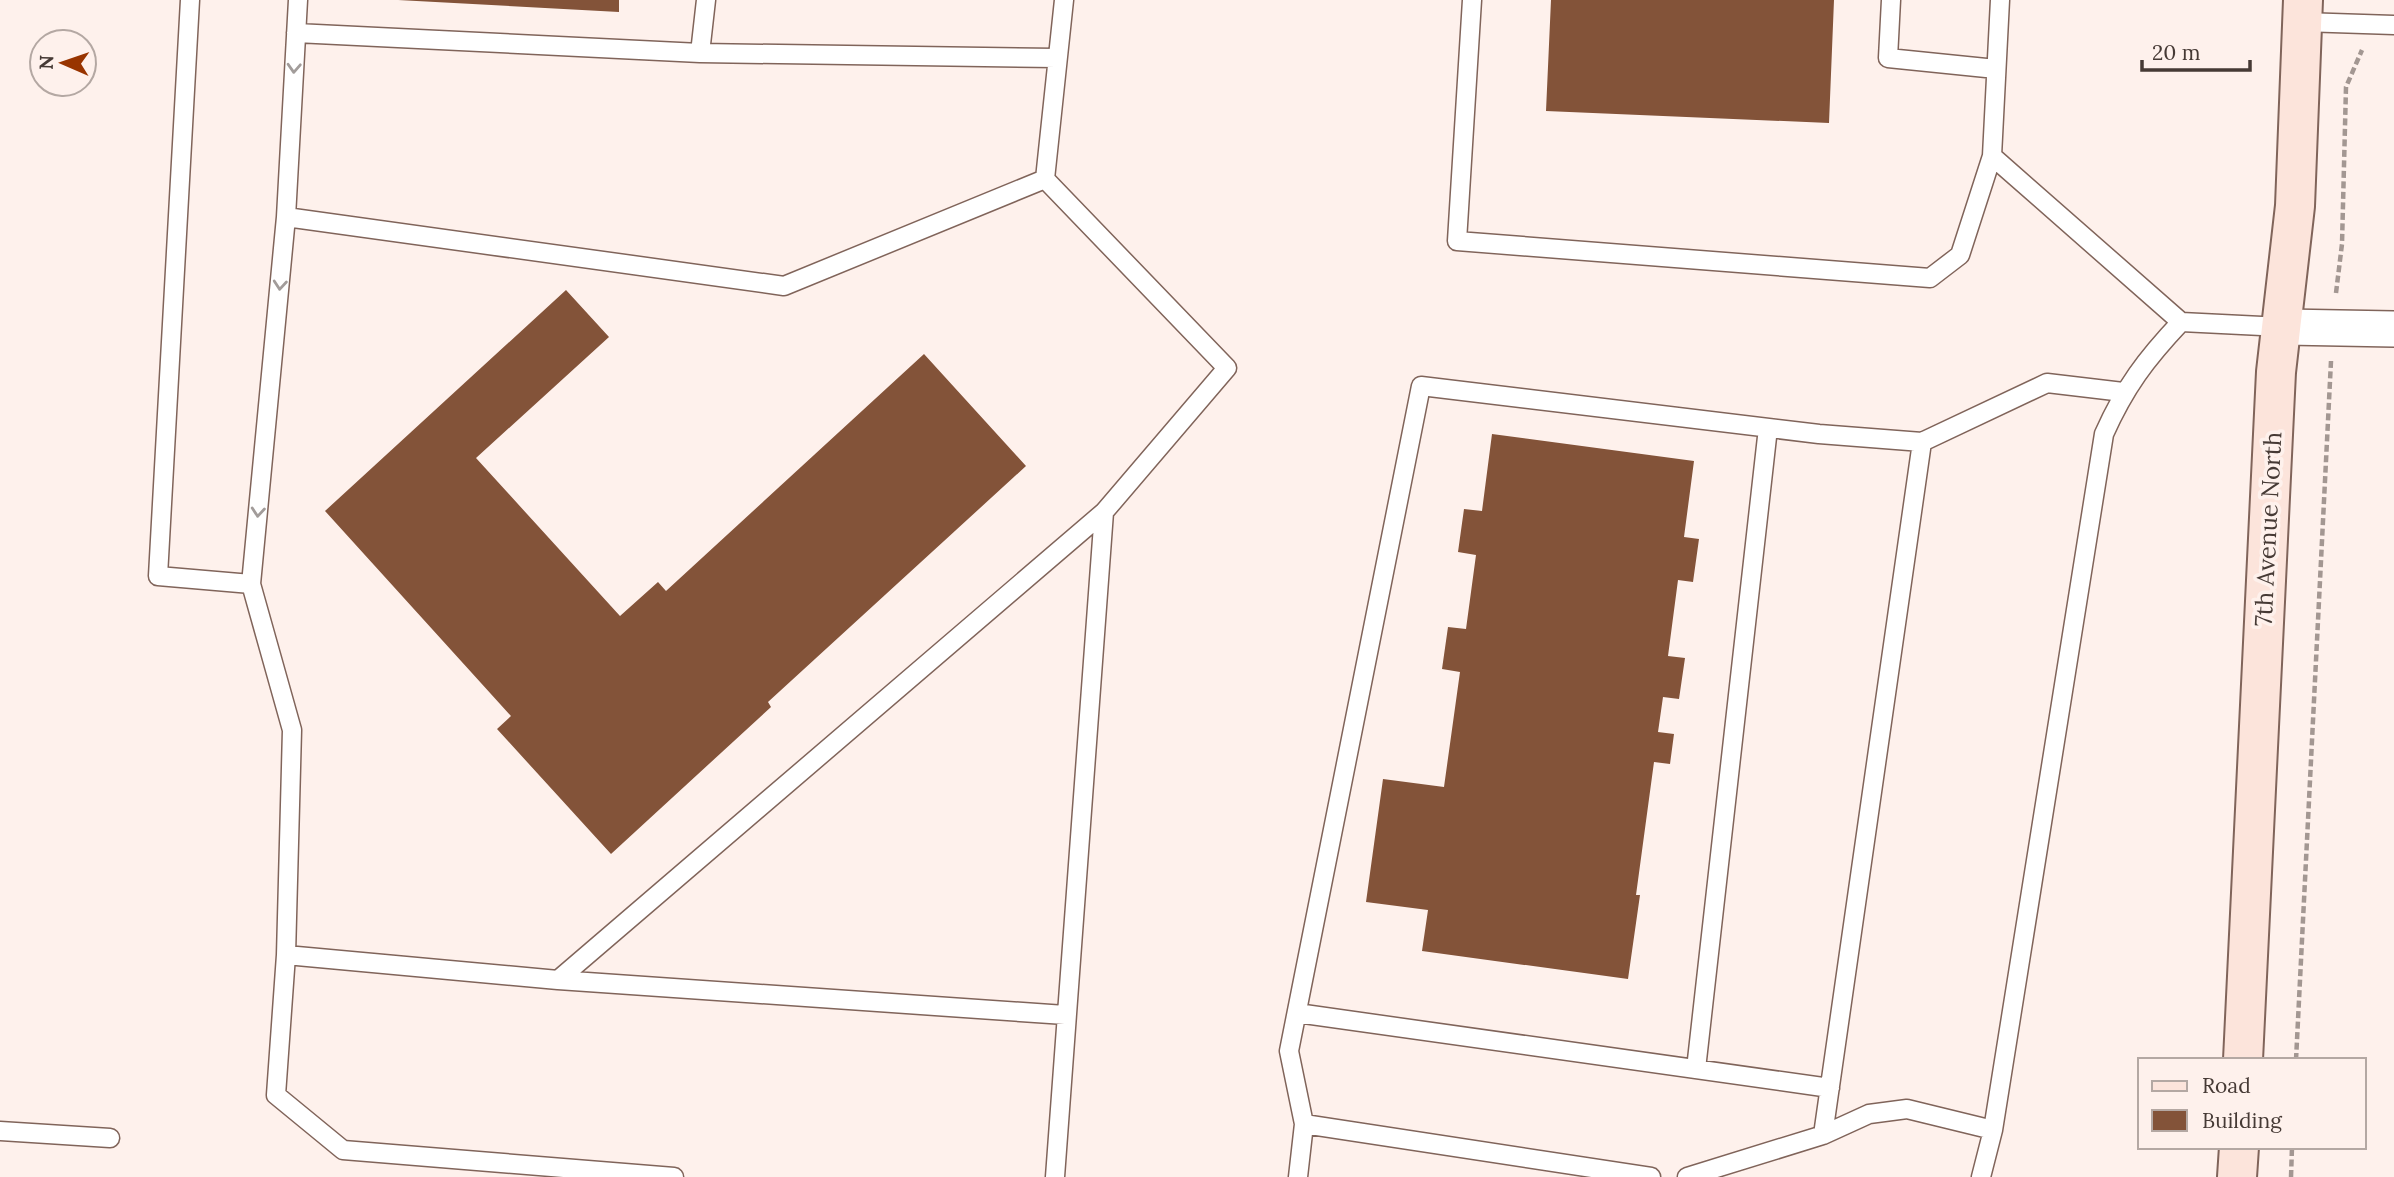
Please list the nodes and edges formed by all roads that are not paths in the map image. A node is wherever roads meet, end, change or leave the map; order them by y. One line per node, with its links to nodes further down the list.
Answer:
1 (190, 0): 24 (lane)
2 (298, 0): 10 (lane)
3 (706, 0): 11 (lane)
4 (1064, 0): 12 (lane)
5 (1472, 0): 14 (lane)
6 (1891, 0): 13 (lane)
7 (2000, 0): 13 (lane)
8 (2302, 11): 9 (lane); 18 (street, 7th Avenue North)
9 (2394, 25)
10 (296, 33): 11 (lane); 16 (lane, one-way to 16)
11 (700, 52): 12 (lane)
12 (1056, 58): 15 (lane)
13 (1996, 69): 14 (lane)
14 (1992, 156): 17 (lane)
15 (1045, 179): 16 (lane); 23 (lane)
16 (286, 218): 24 (lane, one-way to 24)
17 (2181, 322): 18 (lane); 20 (lane)
18 (2282, 327): 19 (street); 29 (street, 7th Avenue North)
19 (2394, 329)
20 (2123, 392): 22 (lane); 33 (lane)
21 (1768, 428): 22 (lane); 27 (lane); 30 (lane)
22 (1922, 442): 31 (lane)
23 (1104, 512): 26 (lane); 28 (lane)
24 (251, 584): 25 (lane)
25 (286, 955): 26 (lane); 38 (lane)
26 (558, 980): 28 (lane)
27 (1297, 1013): 30 (lane); 32 (lane)
28 (1065, 1015): 39 (lane)
29 (2243, 1058)
30 (1696, 1069): 31 (lane)
31 (1830, 1088): 35 (lane)
32 (1304, 1124): 40 (lane); 41 (lane)
33 (1993, 1129): 35 (lane); 43 (lane)
34 (0, 1131): 36 (lane)
35 (1823, 1135): 42 (lane)
36 (110, 1138)
37 (2239, 1149): 44 (street)
38 (674, 1177)
39 (1055, 1177)
40 (1298, 1177)
41 (1651, 1177)
42 (1687, 1177)
43 (1981, 1177)
44 (2238, 1177)

